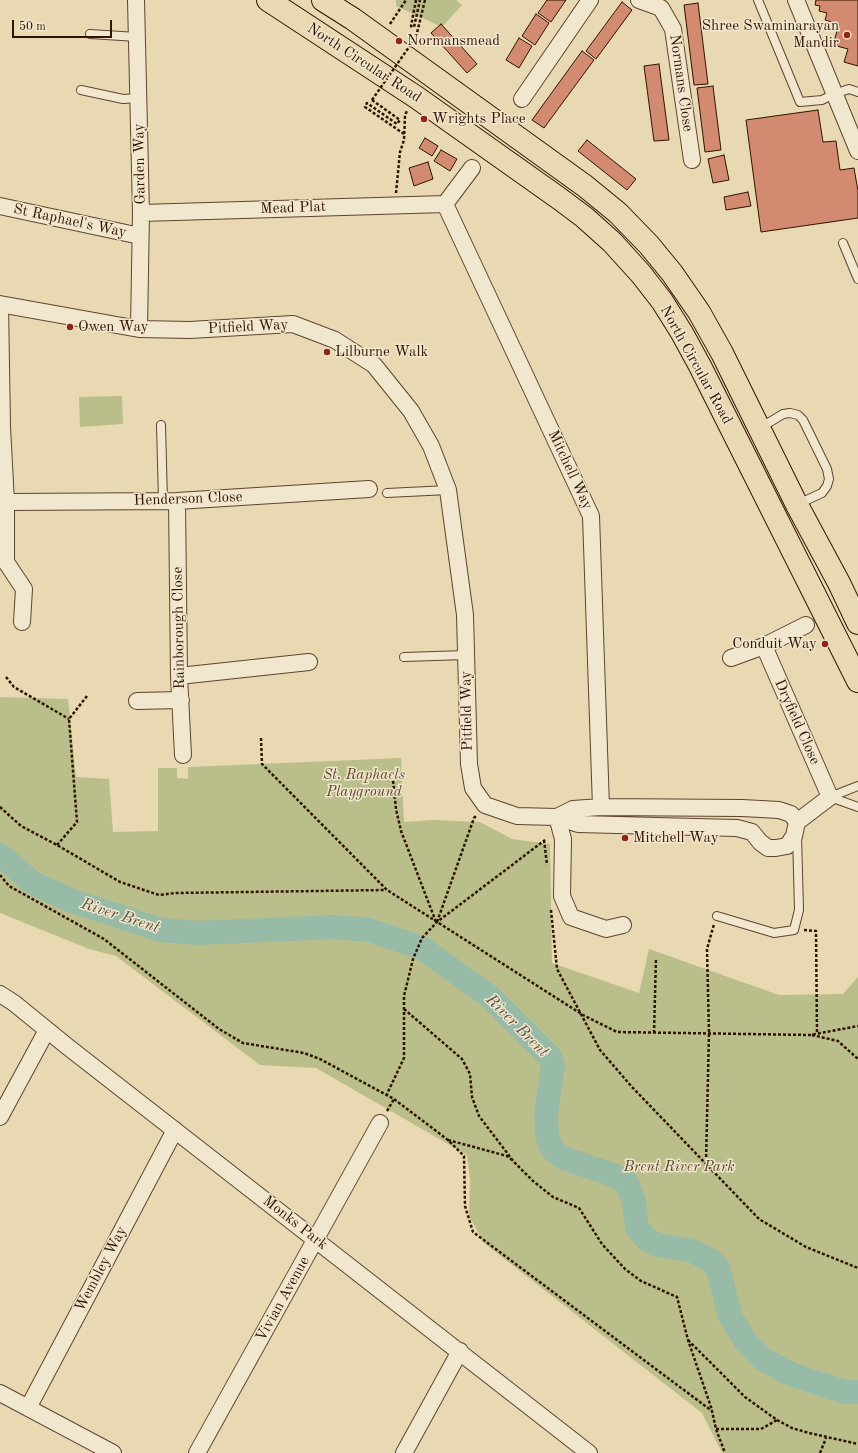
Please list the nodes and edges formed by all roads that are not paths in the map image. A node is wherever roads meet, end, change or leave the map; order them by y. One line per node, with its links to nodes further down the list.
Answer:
1 (136, 0): 9 (street, Garden Way)
2 (268, 0): 44 (highway, North Circular Road)
3 (323, 0): 28 (highway, North Circular Road)
4 (590, 0): 14 (street)
5 (639, 0): 16 (street, Normans Close)
6 (758, 0): 12 (lane)
7 (796, 0): 12 (street)
8 (90, 34): 9 (lane)
9 (137, 37): 13 (street, Garden Way)
10 (81, 90): 13 (lane)
11 (858, 92): 12 (lane)
12 (834, 94): 15 (street)
13 (138, 98): 20 (street, Garden Way)
14 (522, 99)
15 (858, 151)
16 (692, 160)
17 (472, 168): 18 (street)
18 (446, 204): 20 (street, Mead Plat); 50 (street, Mitchell Way)
19 (0, 206): 21 (street, St Raphael's Way)
20 (141, 212): 21 (street, Garden Way)
21 (140, 236): 25 (street, Garden Way)
22 (843, 243): 23 (lane)
23 (858, 279)
24 (0, 304): 25 (street, Pitfield Way); 27 (street)
25 (139, 329): 30 (street, Pitfield Way)
26 (161, 425): 32 (lane)
27 (1, 427): 33 (street)
28 (759, 428): 34 (highway, North Circular Road); 34 (lane)
29 (369, 489): 32 (street, Henderson Close)
30 (448, 490): 31 (lane); 39 (street, Pitfield Way)
31 (387, 493)
32 (170, 501): 33 (street, Henderson Close); 43 (street, Rainborough Close)
33 (6, 502): 36 (street)
34 (797, 505): 35 (highway, North Circular Road)
35 (857, 614)
36 (22, 622)
37 (806, 625): 38 (street)
38 (764, 646): 41 (street); 49 (street, Dryfield Close)
39 (466, 655): 40 (lane); 52 (street, Pitfield Way)
40 (404, 657)
41 (731, 658)
42 (309, 662): 43 (street)
43 (179, 676): 45 (street, Rainborough Close)
44 (858, 681)
45 (181, 700): 46 (street); 47 (street, Rainborough Close)
46 (137, 701)
47 (183, 755)
48 (858, 786): 49 (lane)
49 (830, 797): 51 (lane); 53 (street)
50 (601, 807): 52 (street); 53 (street)
51 (858, 808)
52 (557, 817): 53 (street); 55 (street)
53 (797, 822): 54 (lane)
54 (717, 916)
55 (623, 925)
56 (0, 994): 57 (street, Monks Park)
57 (47, 1030): 58 (street); 60 (street, Monks Park)
58 (0, 1117)
59 (380, 1123): 61 (street, Vivian Avenue)
60 (175, 1130): 61 (street, Monks Park); 64 (street, Wembley Way)
61 (316, 1239): 62 (street, Monks Park); 66 (street, Vivian Avenue)
62 (460, 1351): 67 (street); 68 (street, Monks Park)
63 (0, 1393): 64 (street)
64 (28, 1408): 65 (street)
65 (113, 1453)
66 (197, 1453)
67 (404, 1453)
68 (588, 1453)

